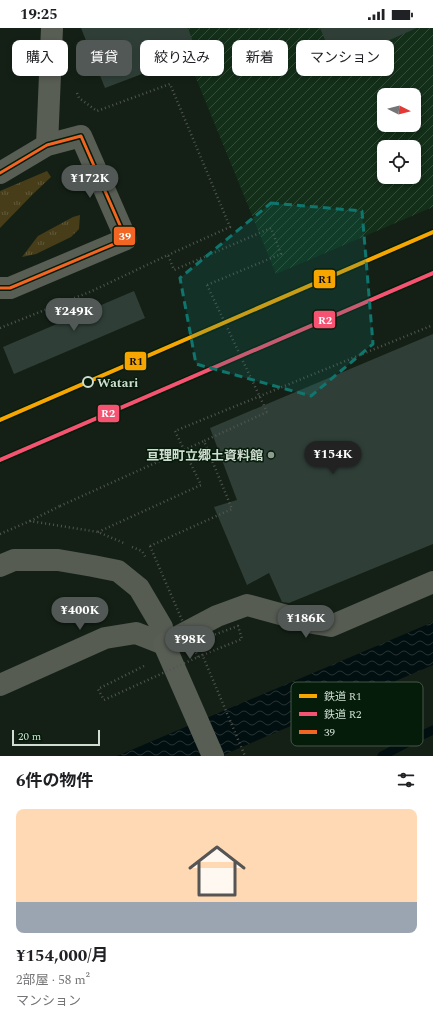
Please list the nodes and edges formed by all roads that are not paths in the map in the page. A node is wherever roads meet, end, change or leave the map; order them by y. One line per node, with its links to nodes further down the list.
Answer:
1 (52, 28): 2 (street)
2 (47, 145): 3 (street); 4 (street)
3 (0, 173)
4 (0, 288)
5 (0, 566): 7 (street)
6 (433, 582): 7 (street)
7 (164, 644): 8 (street); 9 (street)
8 (0, 684)
9 (213, 756)

